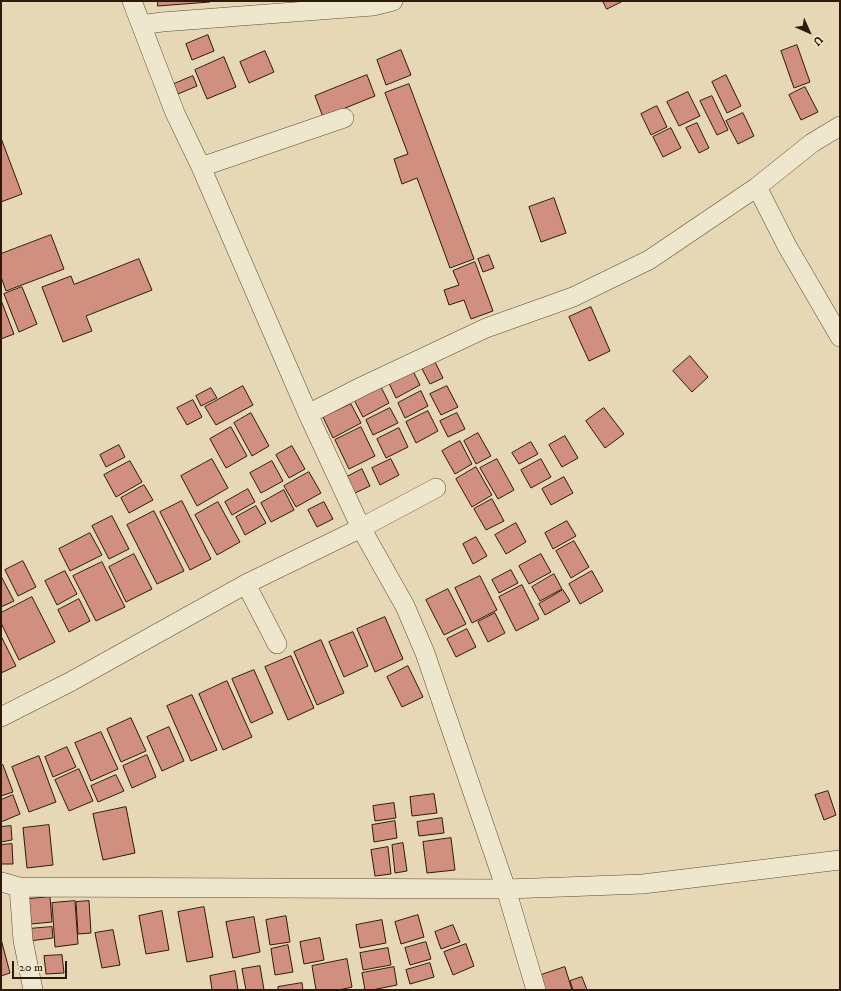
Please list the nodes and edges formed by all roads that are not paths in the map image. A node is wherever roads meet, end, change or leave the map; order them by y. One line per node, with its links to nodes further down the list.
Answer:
1 (132, 1): 3 (street)
2 (393, 1): 3 (street)
3 (141, 25): 6 (street)
4 (344, 118): 6 (street)
5 (840, 126): 7 (street)
6 (201, 168): 9 (street)
7 (758, 187): 8 (street); 9 (street)
8 (840, 338)
9 (308, 414): 11 (street)
10 (436, 488): 11 (street)
11 (361, 528): 12 (street); 18 (street)
12 (246, 584): 13 (street); 14 (street)
13 (277, 644)
14 (1, 717)
15 (840, 860): 18 (street)
16 (1, 882): 17 (street)
17 (19, 887): 18 (street); 19 (street)
18 (506, 889): 20 (street)
19 (33, 990)
20 (536, 990)

